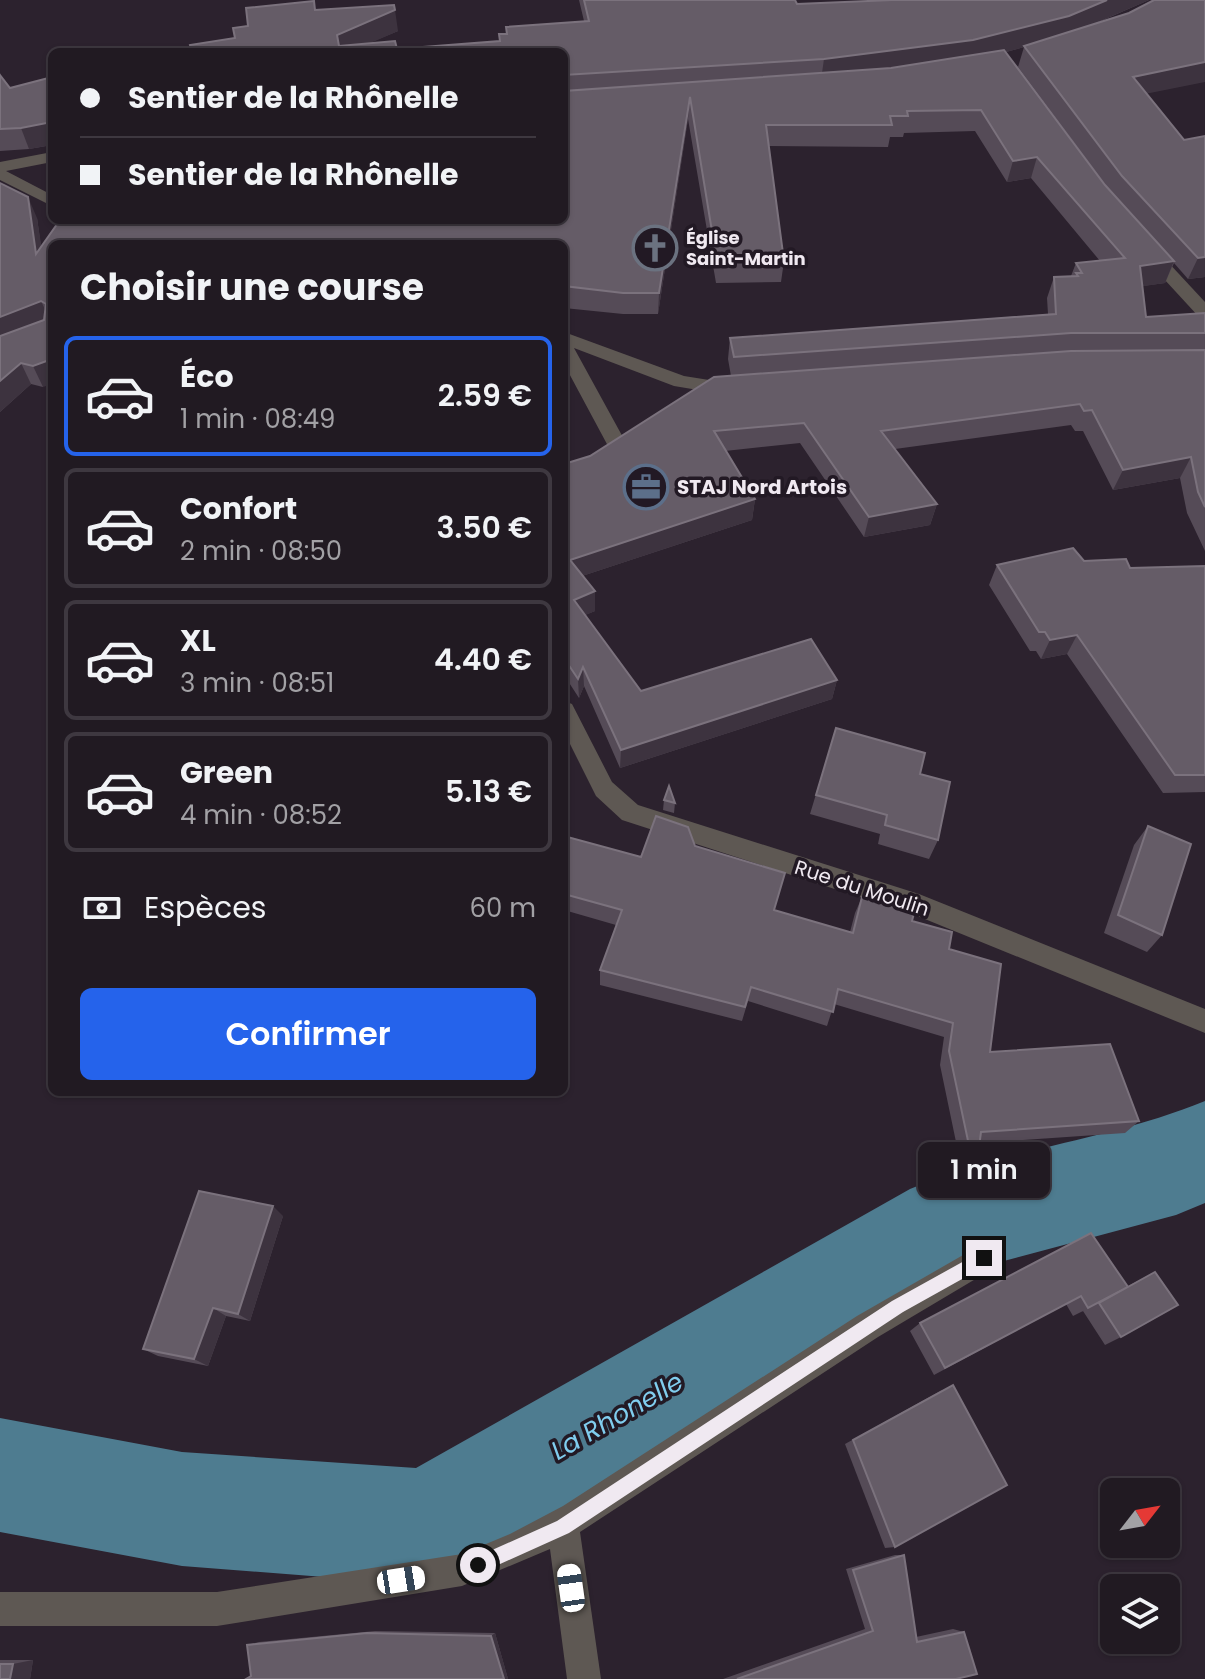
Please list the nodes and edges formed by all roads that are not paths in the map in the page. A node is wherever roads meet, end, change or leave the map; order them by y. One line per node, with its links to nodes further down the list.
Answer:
1 (48, 158): 2 (street)
2 (0, 167)
3 (0, 174): 4 (street)
4 (48, 199)
5 (1136, 237): 6 (street)
6 (1205, 313)
7 (568, 339): 9 (street)
8 (568, 354): 10 (street)
9 (753, 387)
10 (615, 441)
11 (568, 718): 12 (street, Rue du Moulin)
12 (1205, 1021)
13 (984, 1258): 14 (street)
14 (563, 1527): 15 (street); 16 (street)
15 (0, 1609)
16 (584, 1679)

